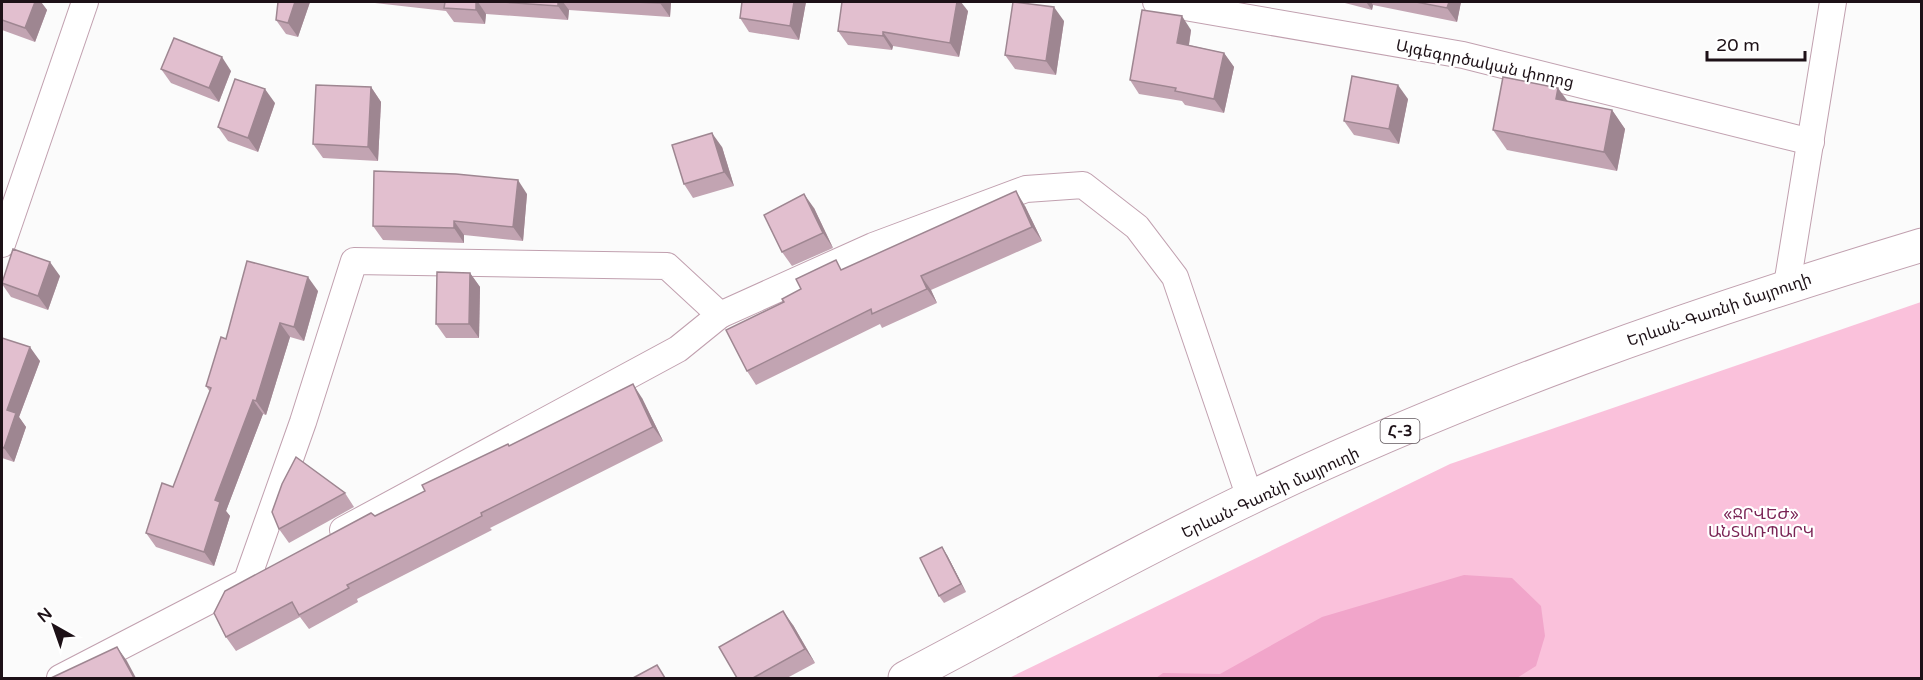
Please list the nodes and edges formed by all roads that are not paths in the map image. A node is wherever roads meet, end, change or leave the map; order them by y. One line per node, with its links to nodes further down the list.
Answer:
1 (85, 2): 5 (street)
2 (1156, 2): 4 (street, Այգեգործական փողոց)
3 (1833, 2): 4 (street)
4 (1811, 142): 7 (street)
5 (2, 244)
6 (1922, 245): 7 (main road, Երևան-Գառնի մայրուղի / Հ-3)
7 (1787, 285): 9 (main road, Երևան-Գառնի մայրուղի / Հ-3)
8 (720, 315): 9 (street); 10 (street); 12 (street)
9 (1250, 498): 14 (main road, Երևան-Գառնի մայրուղի / Հ-3)
10 (320, 543)
11 (277, 566): 12 (street)
12 (246, 583): 13 (street)
13 (60, 678)
14 (904, 678)

